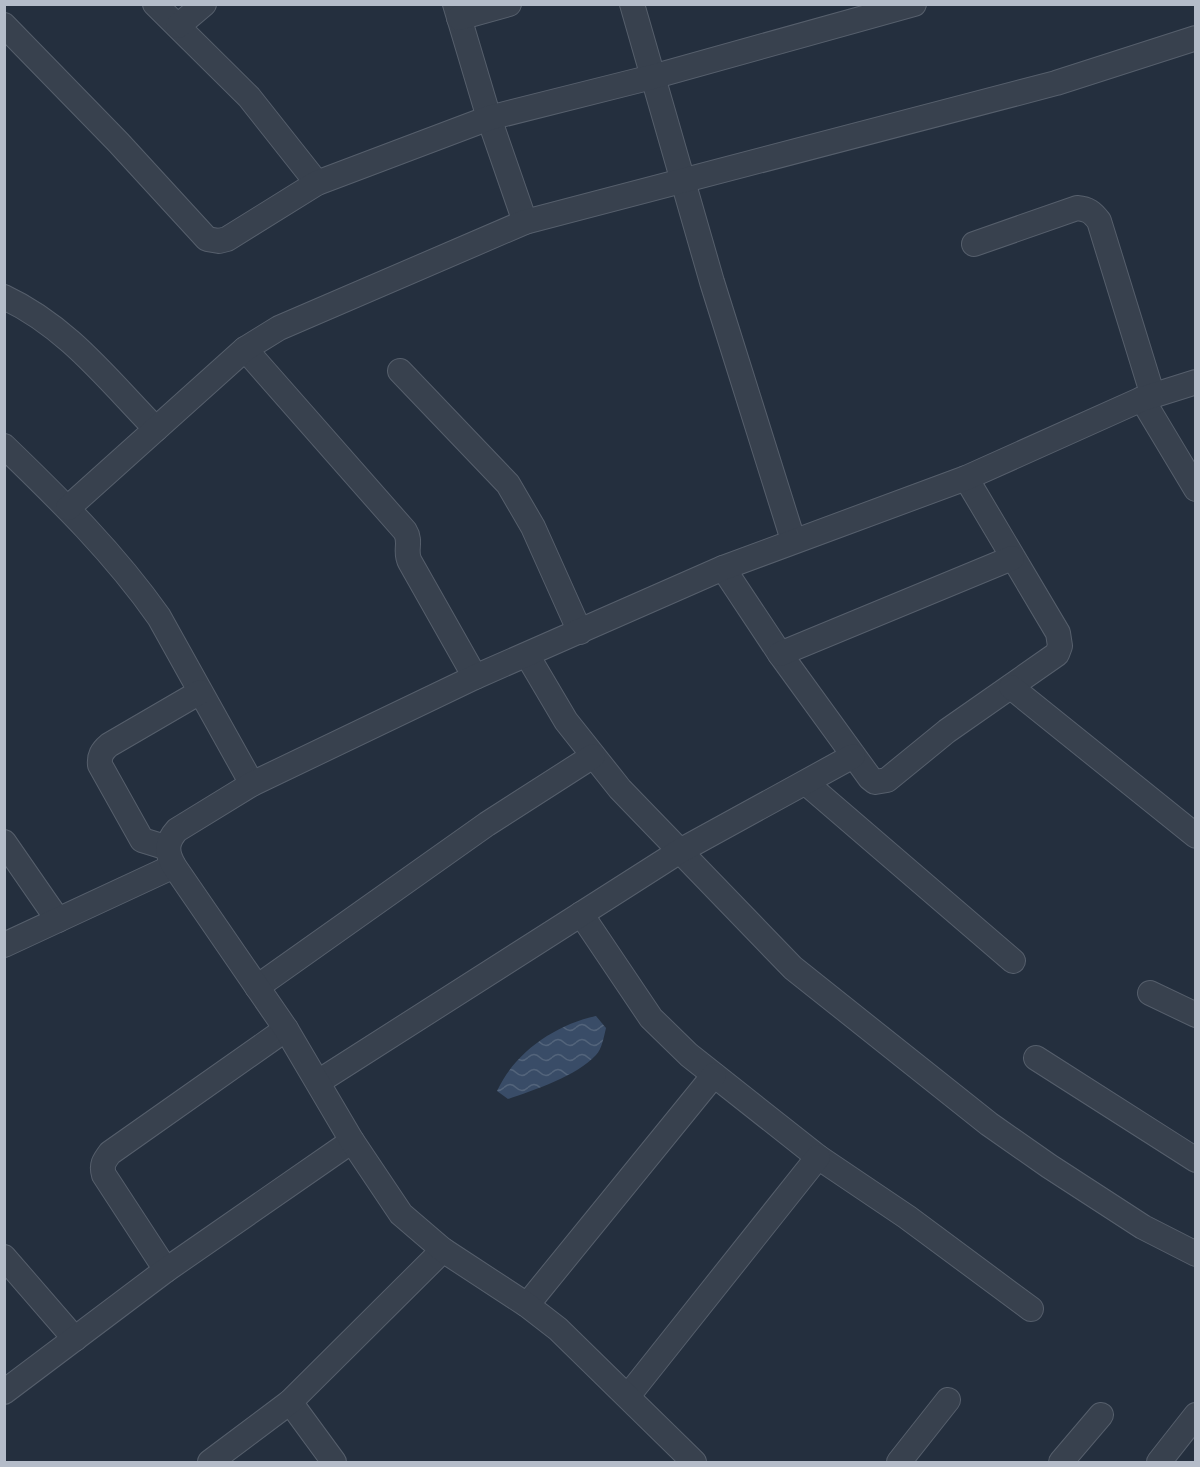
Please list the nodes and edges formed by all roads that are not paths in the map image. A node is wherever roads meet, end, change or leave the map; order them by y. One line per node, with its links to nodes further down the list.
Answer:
1 (11, 4): 7 (street)
2 (155, 4): 10 (street)
3 (204, 4): 10 (street)
4 (509, 4): 8 (street)
5 (632, 4): 12 (street)
6 (914, 4): 12 (street)
7 (4, 10)
8 (457, 11): 13 (street)
9 (4, 25): 15 (street)
10 (178, 26): 15 (street)
11 (1196, 38): 14 (street)
12 (652, 77): 13 (street); 14 (street)
13 (489, 118): 15 (street); 16 (street)
14 (681, 179): 16 (street); 28 (street)
15 (317, 183)
16 (525, 222): 19 (street)
17 (974, 243): 22 (street)
18 (4, 297): 23 (street)
19 (245, 350): 23 (street); 34 (street)
20 (400, 371): 31 (street)
21 (1196, 382): 22 (street)
22 (1147, 398): 25 (street); 26 (street)
23 (156, 429): 27 (street)
24 (5, 446): 27 (street)
25 (966, 478): 28 (street); 29 (street)
26 (1196, 489)
27 (68, 508): 36 (street)
28 (793, 540): 30 (street)
29 (1012, 558): 32 (street); 35 (street)
30 (723, 568): 31 (street); 32 (street)
31 (580, 632): 33 (street)
32 (780, 654): 38 (street)
33 (527, 656): 34 (street); 37 (street)
34 (475, 676): 40 (street)
35 (1011, 687): 38 (street); 41 (street)
36 (200, 692): 40 (street); 44 (street)
37 (593, 756): 43 (street); 49 (street)
38 (853, 756): 39 (street)
39 (806, 783): 43 (street); 48 (street)
40 (252, 784): 44 (street)
41 (1196, 836)
42 (4, 842): 46 (street)
43 (680, 851): 45 (street); 60 (street)
44 (171, 857): 46 (street); 49 (street)
45 (581, 914): 54 (street); 55 (street)
46 (58, 920): 47 (street)
47 (4, 945)
48 (1013, 961)
49 (256, 987): 52 (street)
50 (1150, 993): 51 (street)
51 (1196, 1015)
52 (286, 1029): 55 (street); 62 (street)
53 (1036, 1058): 58 (street)
54 (714, 1075): 57 (street); 63 (street)
55 (318, 1082): 56 (street)
56 (352, 1141): 59 (street); 62 (street)
57 (818, 1157): 64 (street); 67 (street)
58 (1196, 1160)
59 (443, 1250): 63 (street); 69 (street)
60 (1196, 1254)
61 (4, 1257): 65 (street)
62 (166, 1270): 65 (street)
63 (527, 1305): 67 (street)
64 (1031, 1309)
65 (75, 1339): 66 (street)
66 (4, 1392)
67 (628, 1396): 74 (street)
68 (948, 1400): 75 (street)
69 (290, 1402): 72 (street); 73 (street)
70 (1101, 1415): 76 (street)
71 (1196, 1415): 77 (street)
72 (210, 1462)
73 (334, 1462)
74 (694, 1462)
75 (899, 1462)
76 (1061, 1462)
77 (1160, 1462)

